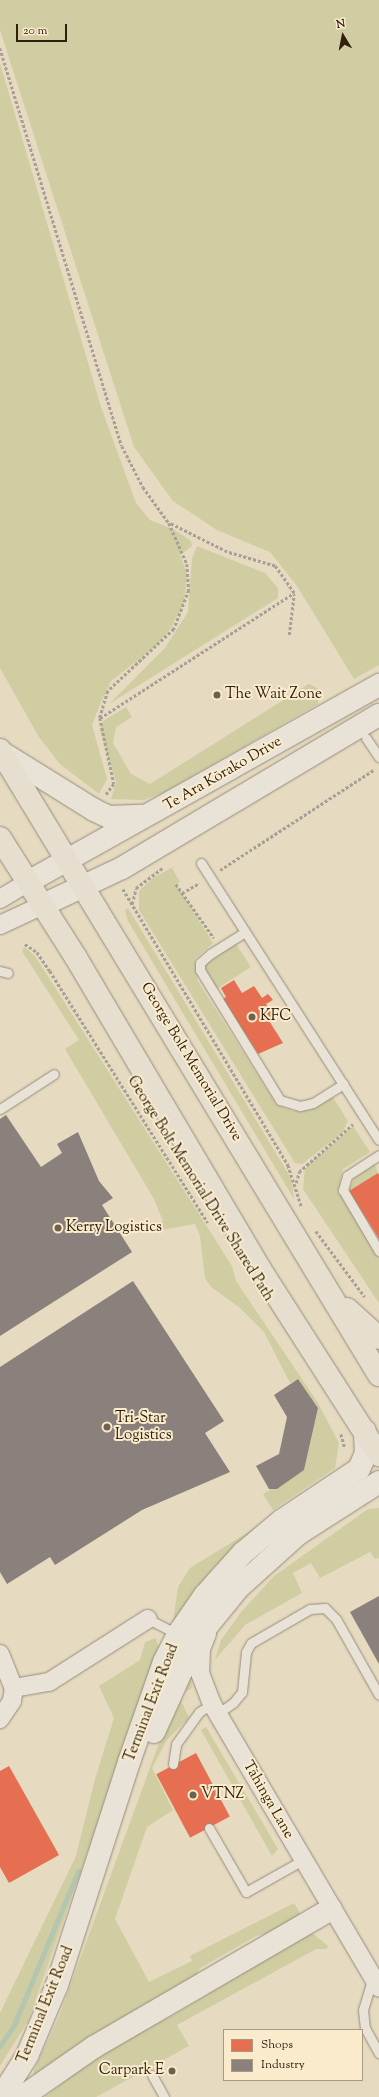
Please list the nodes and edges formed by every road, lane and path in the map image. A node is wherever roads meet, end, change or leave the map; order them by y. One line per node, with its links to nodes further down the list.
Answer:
1 (0, 48): 2 (path)
2 (169, 523): 3 (path); 7 (path)
3 (294, 593): 4 (path); 7 (path)
4 (289, 635)
5 (379, 685): 13 (street, Te Ara Kōrako Drive)
6 (379, 715): 20 (street, Te Ara Kōrako Drive)
7 (100, 718): 12 (path)
8 (366, 738): 10 (lane)
9 (0, 751): 13 (street); 15 (main road, George Bolt Memorial Drive)
10 (379, 757)
11 (379, 767): 17 (path)
12 (104, 798)
13 (154, 814): 15 (street, Te Ara Kōrako Drive)
14 (0, 838): 18 (main road)
15 (65, 860): 18 (street, Te Ara Kōrako Drive); 20 (main road, George Bolt Memorial Drive)
16 (201, 864): 17 (lane)
17 (210, 877): 21 (path); 26 (lane)
18 (28, 882): 22 (street); 24 (main road)
19 (176, 884): 21 (path)
20 (83, 886): 24 (street, Te Ara Kōrako Drive); 42 (main road, George Bolt Memorial Drive)
21 (182, 893): 27 (path)
22 (0, 899)
23 (130, 901): 37 (path)
24 (43, 905): 25 (street); 47 (main road)
25 (0, 925)
26 (245, 932): 27 (lane); 30 (lane)
27 (235, 938): 30 (lane)
28 (25, 944): 40 (path, George Bolt Memorial Drive Shared Path)
29 (54, 1074): 31 (lane)
30 (343, 1084): 35 (lane)
31 (0, 1109)
32 (349, 1117): 33 (path)
33 (353, 1124): 34 (path); 37 (path)
34 (357, 1129)
35 (379, 1140)
36 (379, 1155): 41 (lane)
37 (296, 1184): 38 (path)
38 (306, 1216)
39 (315, 1229): 43 (path)
40 (213, 1230)
41 (379, 1251)
42 (330, 1293): 44 (main road); 45 (main road, George Bolt Memorial Drive)
43 (368, 1305)
44 (379, 1338)
45 (379, 1375)
46 (337, 1425): 48 (path)
47 (365, 1431): 49 (main road); 53 (street, Terminal Exit Road)
48 (348, 1452)
49 (379, 1455)
50 (379, 1482): 51 (street, Terminal Exit Road)
51 (223, 1606): 57 (street, Tāhinga Lane); 62 (street, Terminal Exit Road)
52 (148, 1619): 53 (lane); 55 (street)
53 (178, 1634): 62 (street, Terminal Exit Road)
54 (0, 1654): 55 (street)
55 (14, 1688): 58 (street)
56 (379, 1694): 57 (lane)
57 (214, 1709): 59 (lane); 61 (street, Tāhinga Lane)
58 (0, 1719)
59 (173, 1764)
60 (209, 1828): 61 (lane)
61 (303, 1860): 63 (street, Tāhinga Lane)
62 (98, 1864): 67 (street, Terminal Exit Road)
63 (331, 1909): 64 (street, Tāhinga Lane); 68 (street)
64 (376, 1982): 65 (lane)
65 (379, 2053)
66 (152, 2075): 69 (lane)
67 (1, 2097)
68 (22, 2097)
69 (164, 2097)

